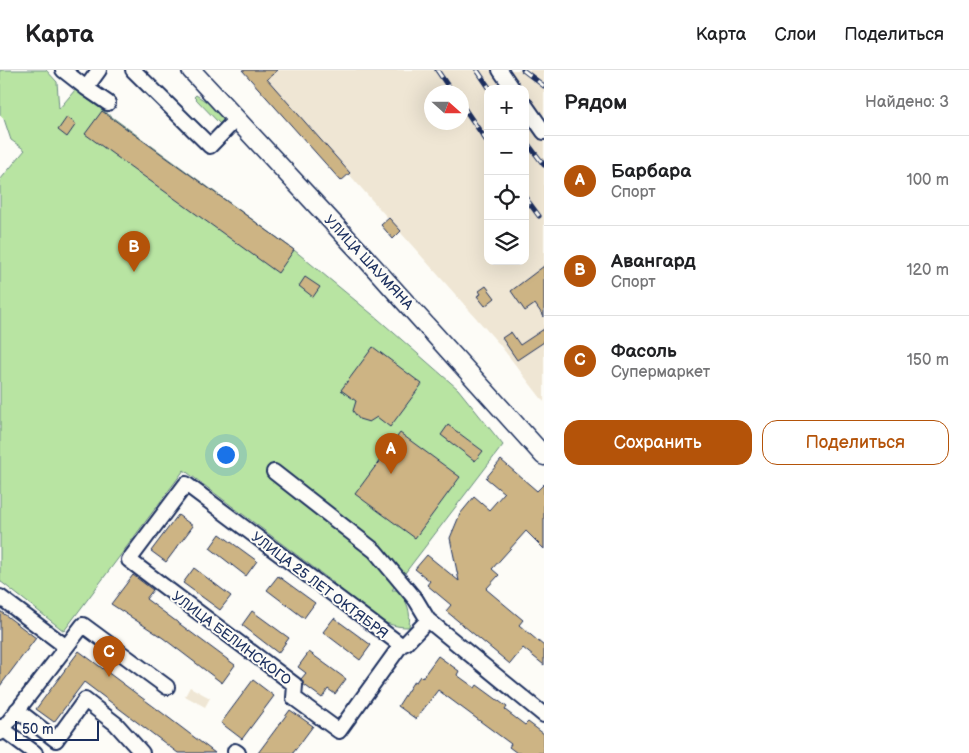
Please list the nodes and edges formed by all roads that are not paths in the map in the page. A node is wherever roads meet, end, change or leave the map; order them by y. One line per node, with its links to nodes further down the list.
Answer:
1 (63, 70): 7 (street)
2 (99, 70): 7 (street)
3 (133, 70): 10 (street)
4 (191, 70): 10 (main road, УЛИЦА ШАУМЯНА)
5 (500, 70): 6 (street)
6 (510, 85)
7 (86, 88): 8 (street)
8 (108, 103)
9 (529, 111): 11 (street)
10 (236, 119): 12 (main road, УЛИЦА ШАУМЯНА)
11 (544, 132)
12 (544, 456)
13 (274, 472): 16 (street)
14 (209, 501): 17 (street, УЛИЦА 25 ЛЕТ ОКТЯБРЯ); 17 (street, УЛИЦА БЕЛИНСКОГО)
15 (0, 597): 18 (street)
16 (428, 620): 17 (street, УЛИЦА 25 ЛЕТ ОКТЯБРЯ); 21 (street)
17 (401, 645)
18 (65, 646): 19 (street); 20 (street)
19 (167, 687)
20 (17, 710): 22 (street); 24 (street)
21 (544, 715)
22 (1, 730): 23 (street)
23 (35, 753)
24 (142, 753)

